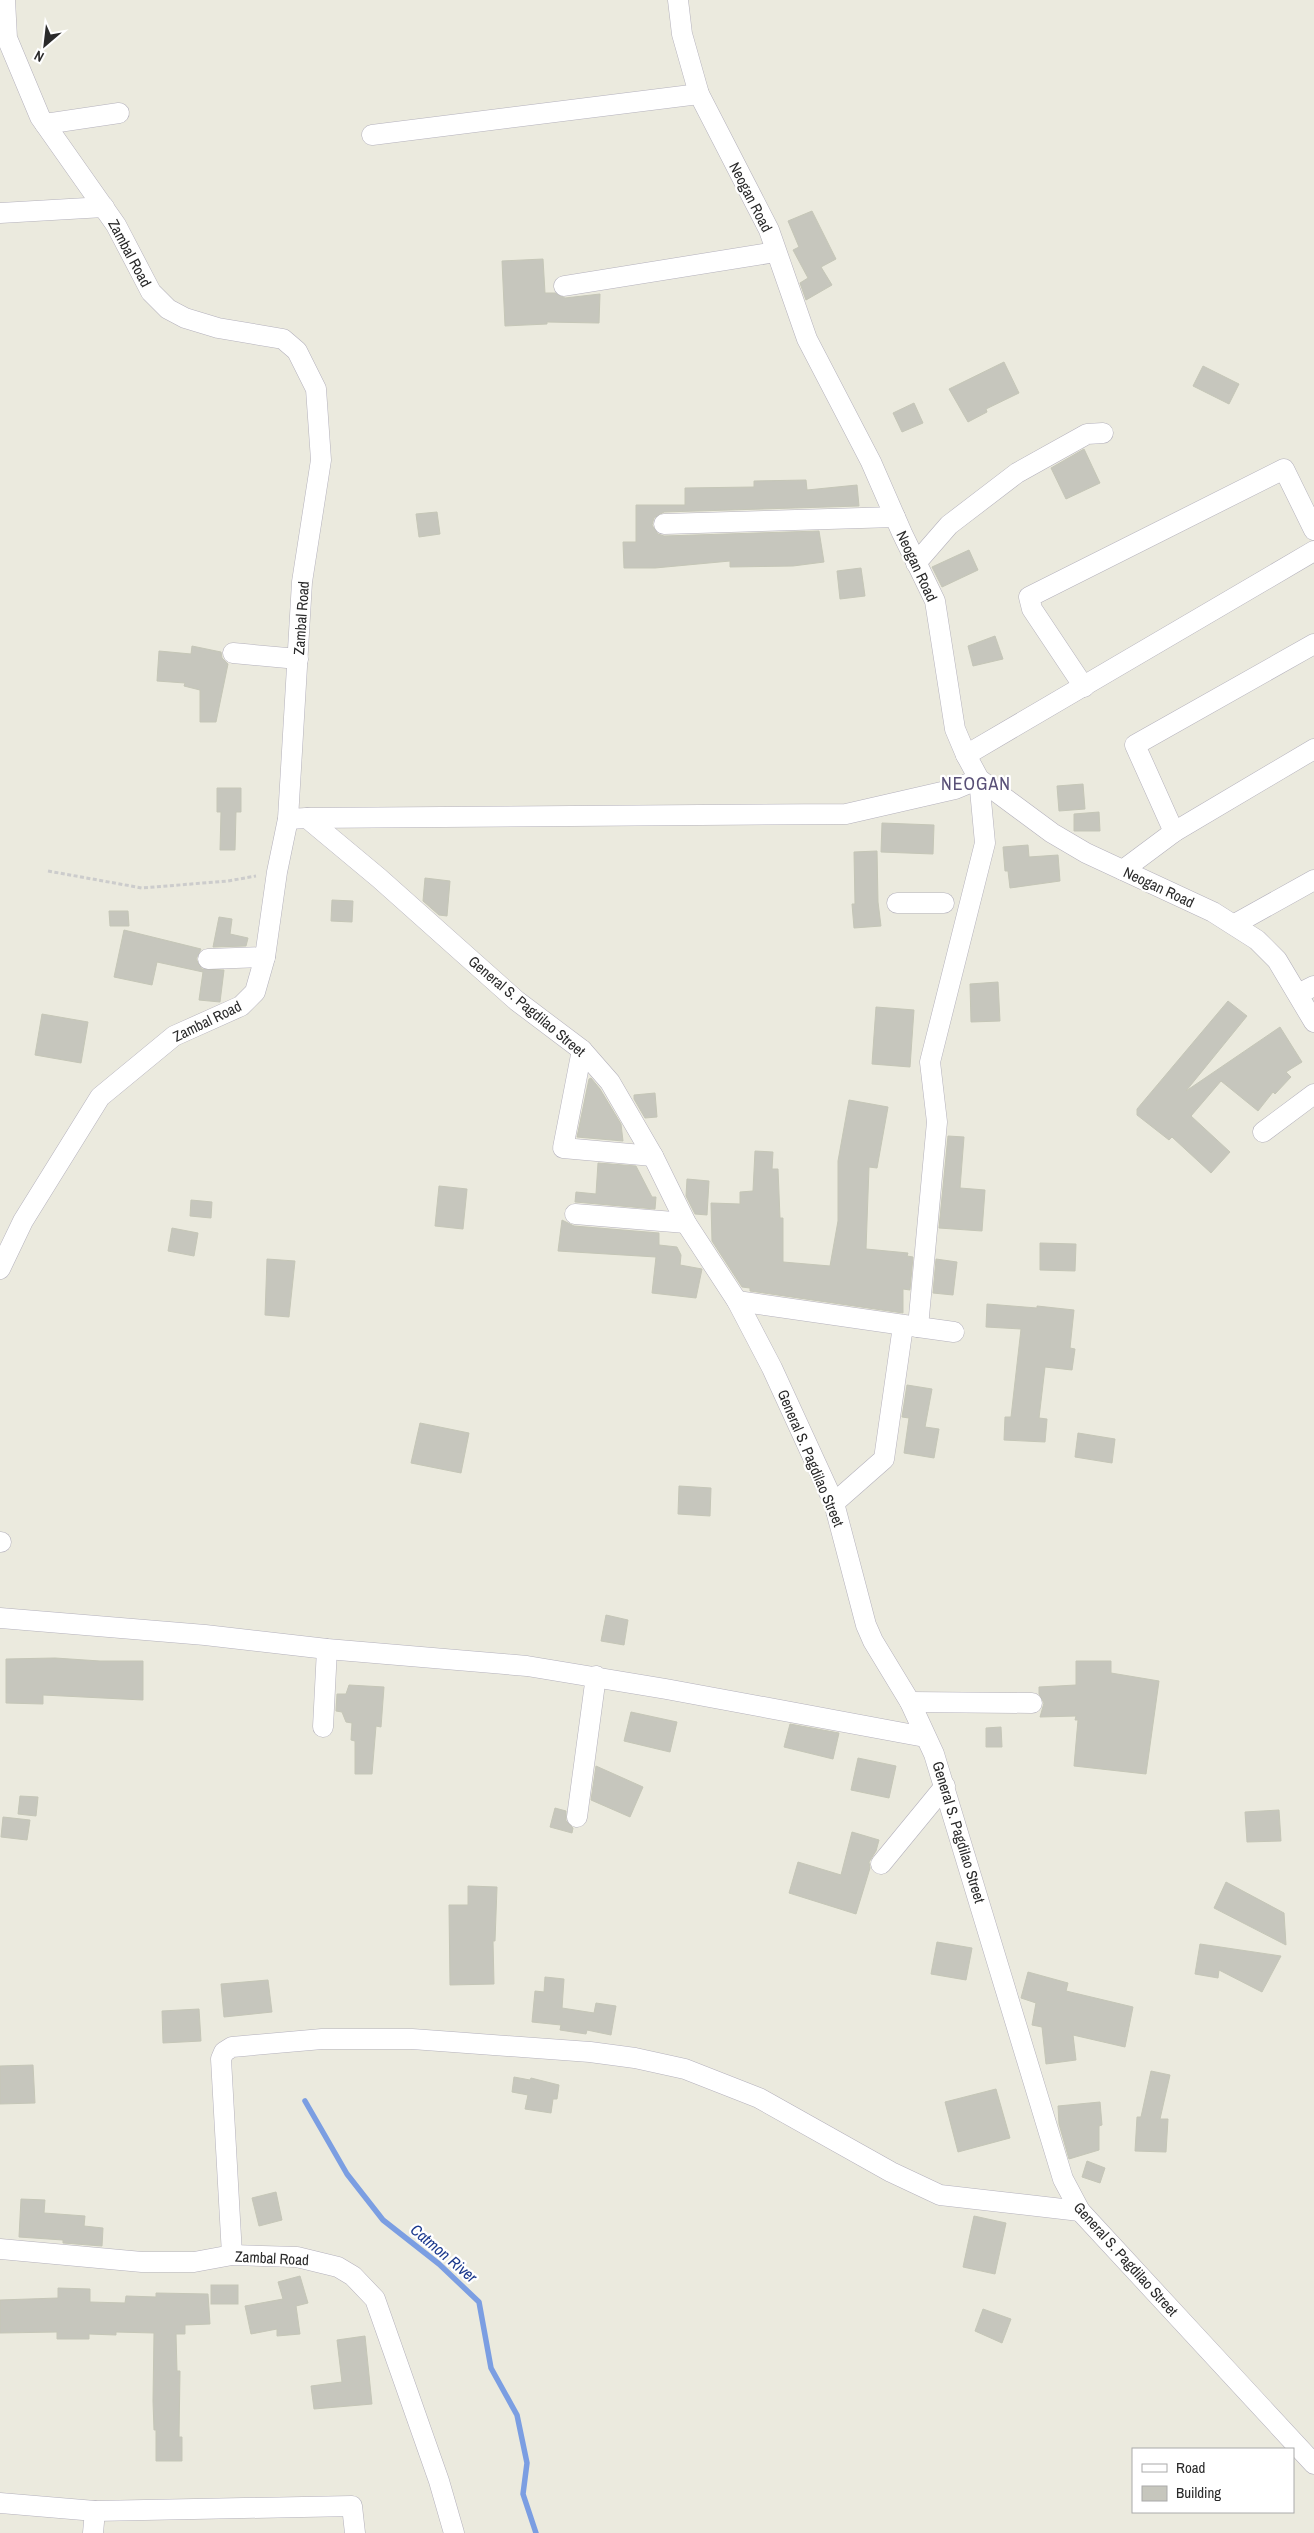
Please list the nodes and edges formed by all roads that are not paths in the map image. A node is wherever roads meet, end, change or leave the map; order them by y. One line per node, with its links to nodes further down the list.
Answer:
1 (5, 0): 5 (street, Zambal Road)
2 (678, 0): 3 (street, Neogan Road)
3 (699, 94): 6 (street); 9 (street, Neogan Road)
4 (119, 113): 5 (street)
5 (45, 124): 7 (street, Zambal Road)
6 (372, 135)
7 (104, 207): 8 (street); 19 (street, Zambal Road)
8 (0, 213)
9 (776, 252): 10 (street); 12 (street, Neogan Road)
10 (564, 286)
11 (1103, 433): 16 (street)
12 (895, 517): 13 (street); 16 (street, Neogan Road)
13 (664, 524)
14 (1314, 530): 20 (street)
15 (1314, 551): 20 (street)
16 (916, 563): 22 (street, Neogan Road)
17 (1314, 644): 25 (street)
18 (233, 653): 19 (street)
19 (298, 659): 24 (street, Zambal Road)
20 (1084, 687): 22 (street)
21 (1314, 749): 25 (street)
22 (966, 755): 23 (street, Neogan Road)
23 (979, 779): 24 (street); 26 (street, Neogan Road); 43 (street)
24 (297, 819): 31 (street, Zambal Road); 35 (street, General S. Pagdilao Street)
25 (1174, 832): 26 (street)
26 (1124, 870): 30 (street, Neogan Road)
27 (1314, 880): 30 (street)
28 (897, 903): 29 (street)
29 (944, 903)
30 (1235, 924): 33 (street, Neogan Road)
31 (265, 957): 32 (street); 41 (street, Zambal Road)
32 (208, 959)
33 (1306, 990): 34 (street, Neogan Road)
34 (1314, 1022)
35 (582, 1050): 38 (street, General S. Pagdilao Street); 38 (street)
36 (1314, 1094): 37 (street)
37 (1263, 1132)
38 (653, 1156): 40 (street, General S. Pagdilao Street)
39 (574, 1214): 40 (street)
40 (686, 1223): 42 (street, General S. Pagdilao Street)
41 (0, 1270)
42 (737, 1301): 43 (street); 45 (street, General S. Pagdilao Street)
43 (910, 1326): 44 (street); 45 (street)
44 (954, 1332)
45 (834, 1503): 49 (street, General S. Pagdilao Street)
46 (0, 1618): 47 (street)
47 (328, 1649): 48 (street); 51 (street)
48 (596, 1676): 52 (street); 54 (street)
49 (910, 1702): 50 (street); 52 (street, General S. Pagdilao Street)
50 (1032, 1704)
51 (323, 1727)
52 (925, 1737): 53 (street, General S. Pagdilao Street)
53 (945, 1786): 55 (street); 56 (street, General S. Pagdilao Street)
54 (578, 1817)
55 (881, 1864)
56 (1080, 2211): 58 (street); 59 (street, General S. Pagdilao Street)
57 (0, 2249): 58 (street, Zambal Road)
58 (232, 2255): 64 (street, Zambal Road)
59 (1314, 2464)
60 (0, 2503): 61 (street)
61 (95, 2511): 62 (street); 63 (street)
62 (93, 2533)
63 (355, 2533)
64 (454, 2533)

